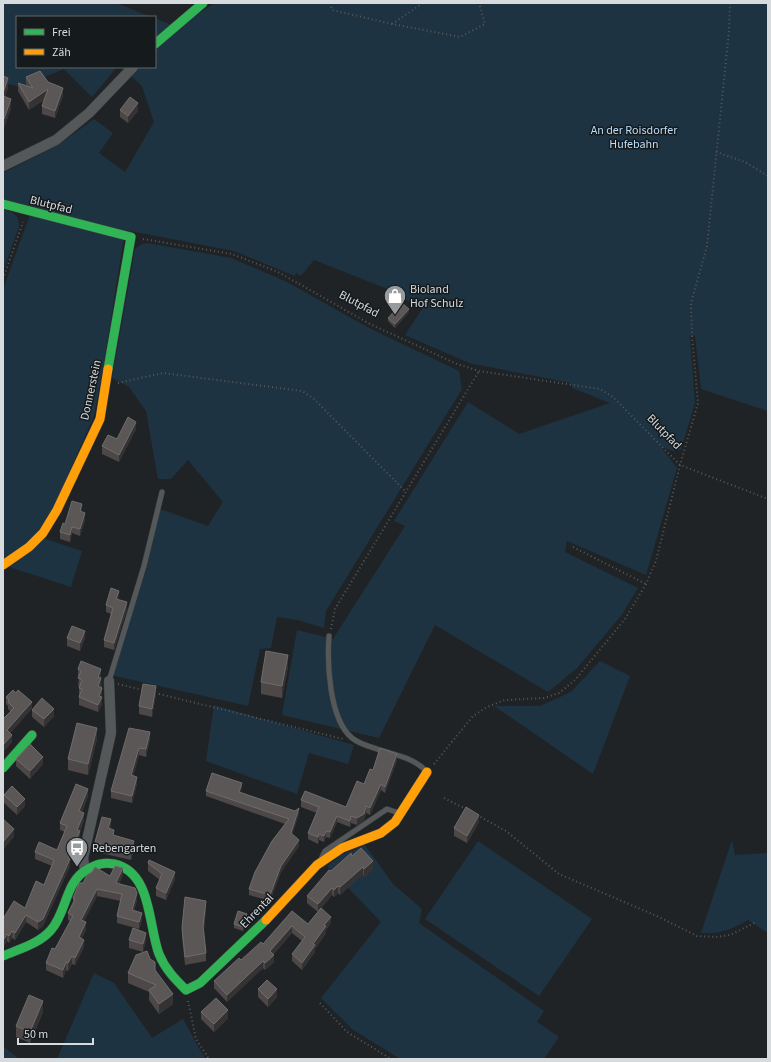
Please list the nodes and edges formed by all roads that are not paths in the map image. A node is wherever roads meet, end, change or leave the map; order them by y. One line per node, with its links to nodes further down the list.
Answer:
1 (203, 3): 2 (street)
2 (156, 43)
3 (132, 68): 4 (street)
4 (3, 166)
5 (3, 204): 6 (street, Blutpfad)
6 (132, 237): 8 (street, Donnerstein)
7 (162, 492): 10 (lane)
8 (3, 565)
9 (329, 636): 13 (lane)
10 (109, 681): 16 (street)
11 (32, 735): 12 (street)
12 (3, 768)
13 (427, 772): 14 (street, Ehrental)
14 (400, 813): 15 (street, Ehrental); 15 (lane)
15 (317, 865): 16 (street, Ehrental)
16 (85, 870): 17 (street)
17 (3, 956)

